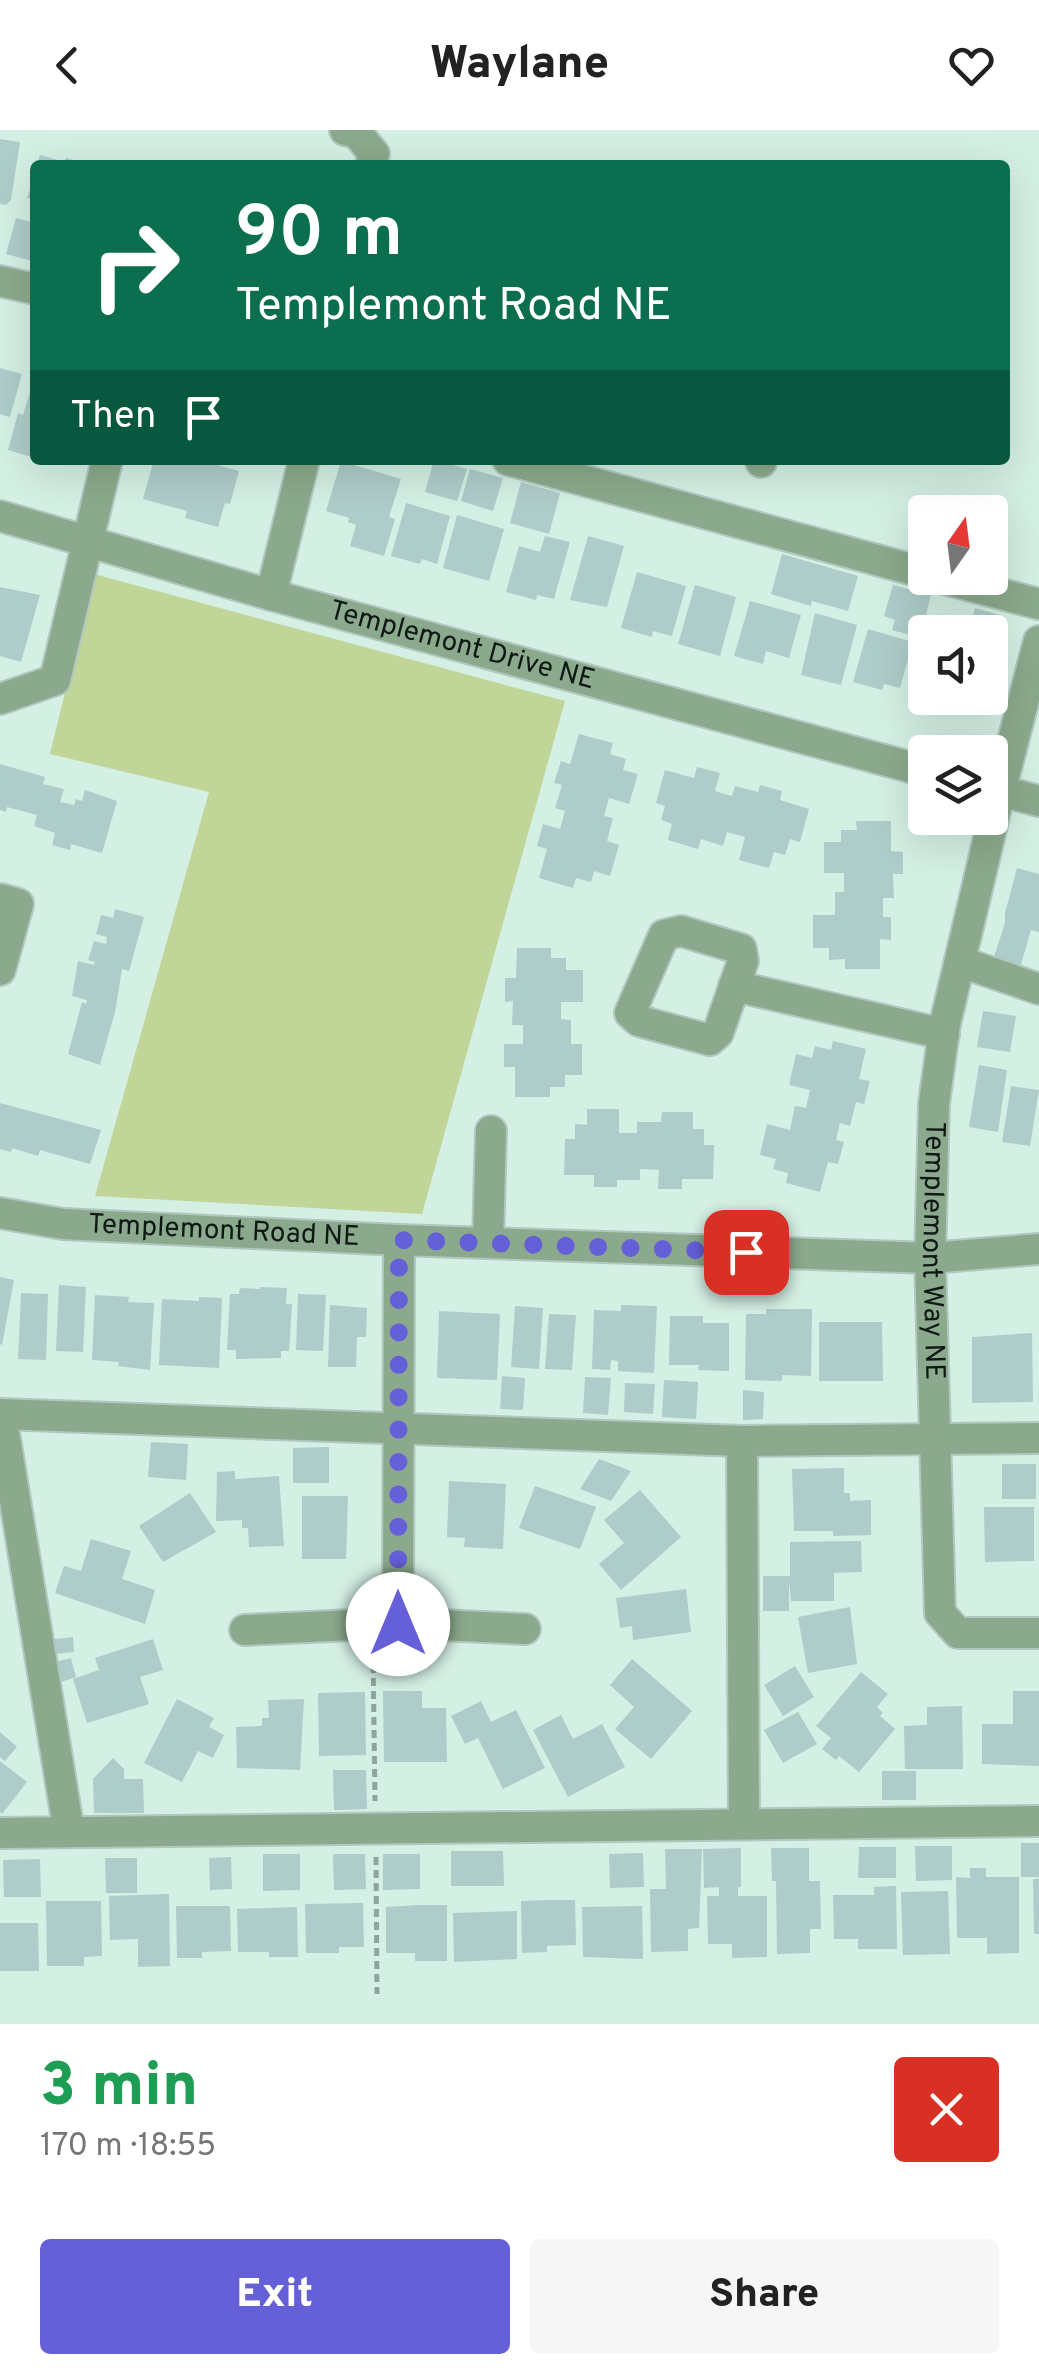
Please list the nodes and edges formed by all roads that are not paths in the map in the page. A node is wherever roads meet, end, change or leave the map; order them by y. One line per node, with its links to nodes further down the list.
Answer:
1 (345, 130): 2 (street)
2 (372, 160)
3 (0, 281): 4 (street)
4 (30, 287)
5 (106, 465): 9 (street)
6 (303, 465): 11 (street)
7 (526, 465): 10 (street)
8 (0, 516): 9 (street, Templemont Drive NE)
9 (90, 540): 11 (street, Templemont Drive NE); 15 (street)
10 (908, 568)
11 (271, 595): 17 (street, Templemont Drive NE)
12 (1005, 595): 13 (street)
13 (1039, 604)
14 (1039, 641): 16 (street, Templemont Way NE)
15 (0, 699)
16 (1008, 746)
17 (908, 766)
18 (1008, 793): 19 (street)
19 (1039, 801)
20 (986, 835): 22 (street, Templemont Way NE)
21 (0, 899): 23 (street)
22 (961, 962): 25 (street); 26 (street, Templemont Way NE)
23 (0, 970)
24 (734, 986): 26 (street)
25 (1039, 989)
26 (944, 1034): 32 (street, Templemont Way NE)
27 (491, 1131): 30 (street)
28 (0, 1213): 29 (street, Templemont Road NE)
29 (399, 1240): 30 (street, Templemont Road NE); 34 (street)
30 (488, 1242): 32 (street, Templemont Road NE)
31 (1039, 1249): 32 (street, Templemont Road NE)
32 (930, 1258): 36 (street, Templemont Way NE)
33 (0, 1414): 34 (street); 44 (street)
34 (399, 1430): 37 (street); 38 (street)
35 (1039, 1438): 36 (street)
36 (938, 1440): 37 (street); 41 (street, Templemont Way NE)
37 (742, 1441): 43 (street)
38 (398, 1624): 39 (street); 40 (street)
39 (525, 1628)
40 (245, 1630)
41 (1039, 1632)
42 (1039, 1820): 43 (street)
43 (744, 1824): 44 (street)
44 (69, 1832): 45 (street)
45 (0, 1833)

